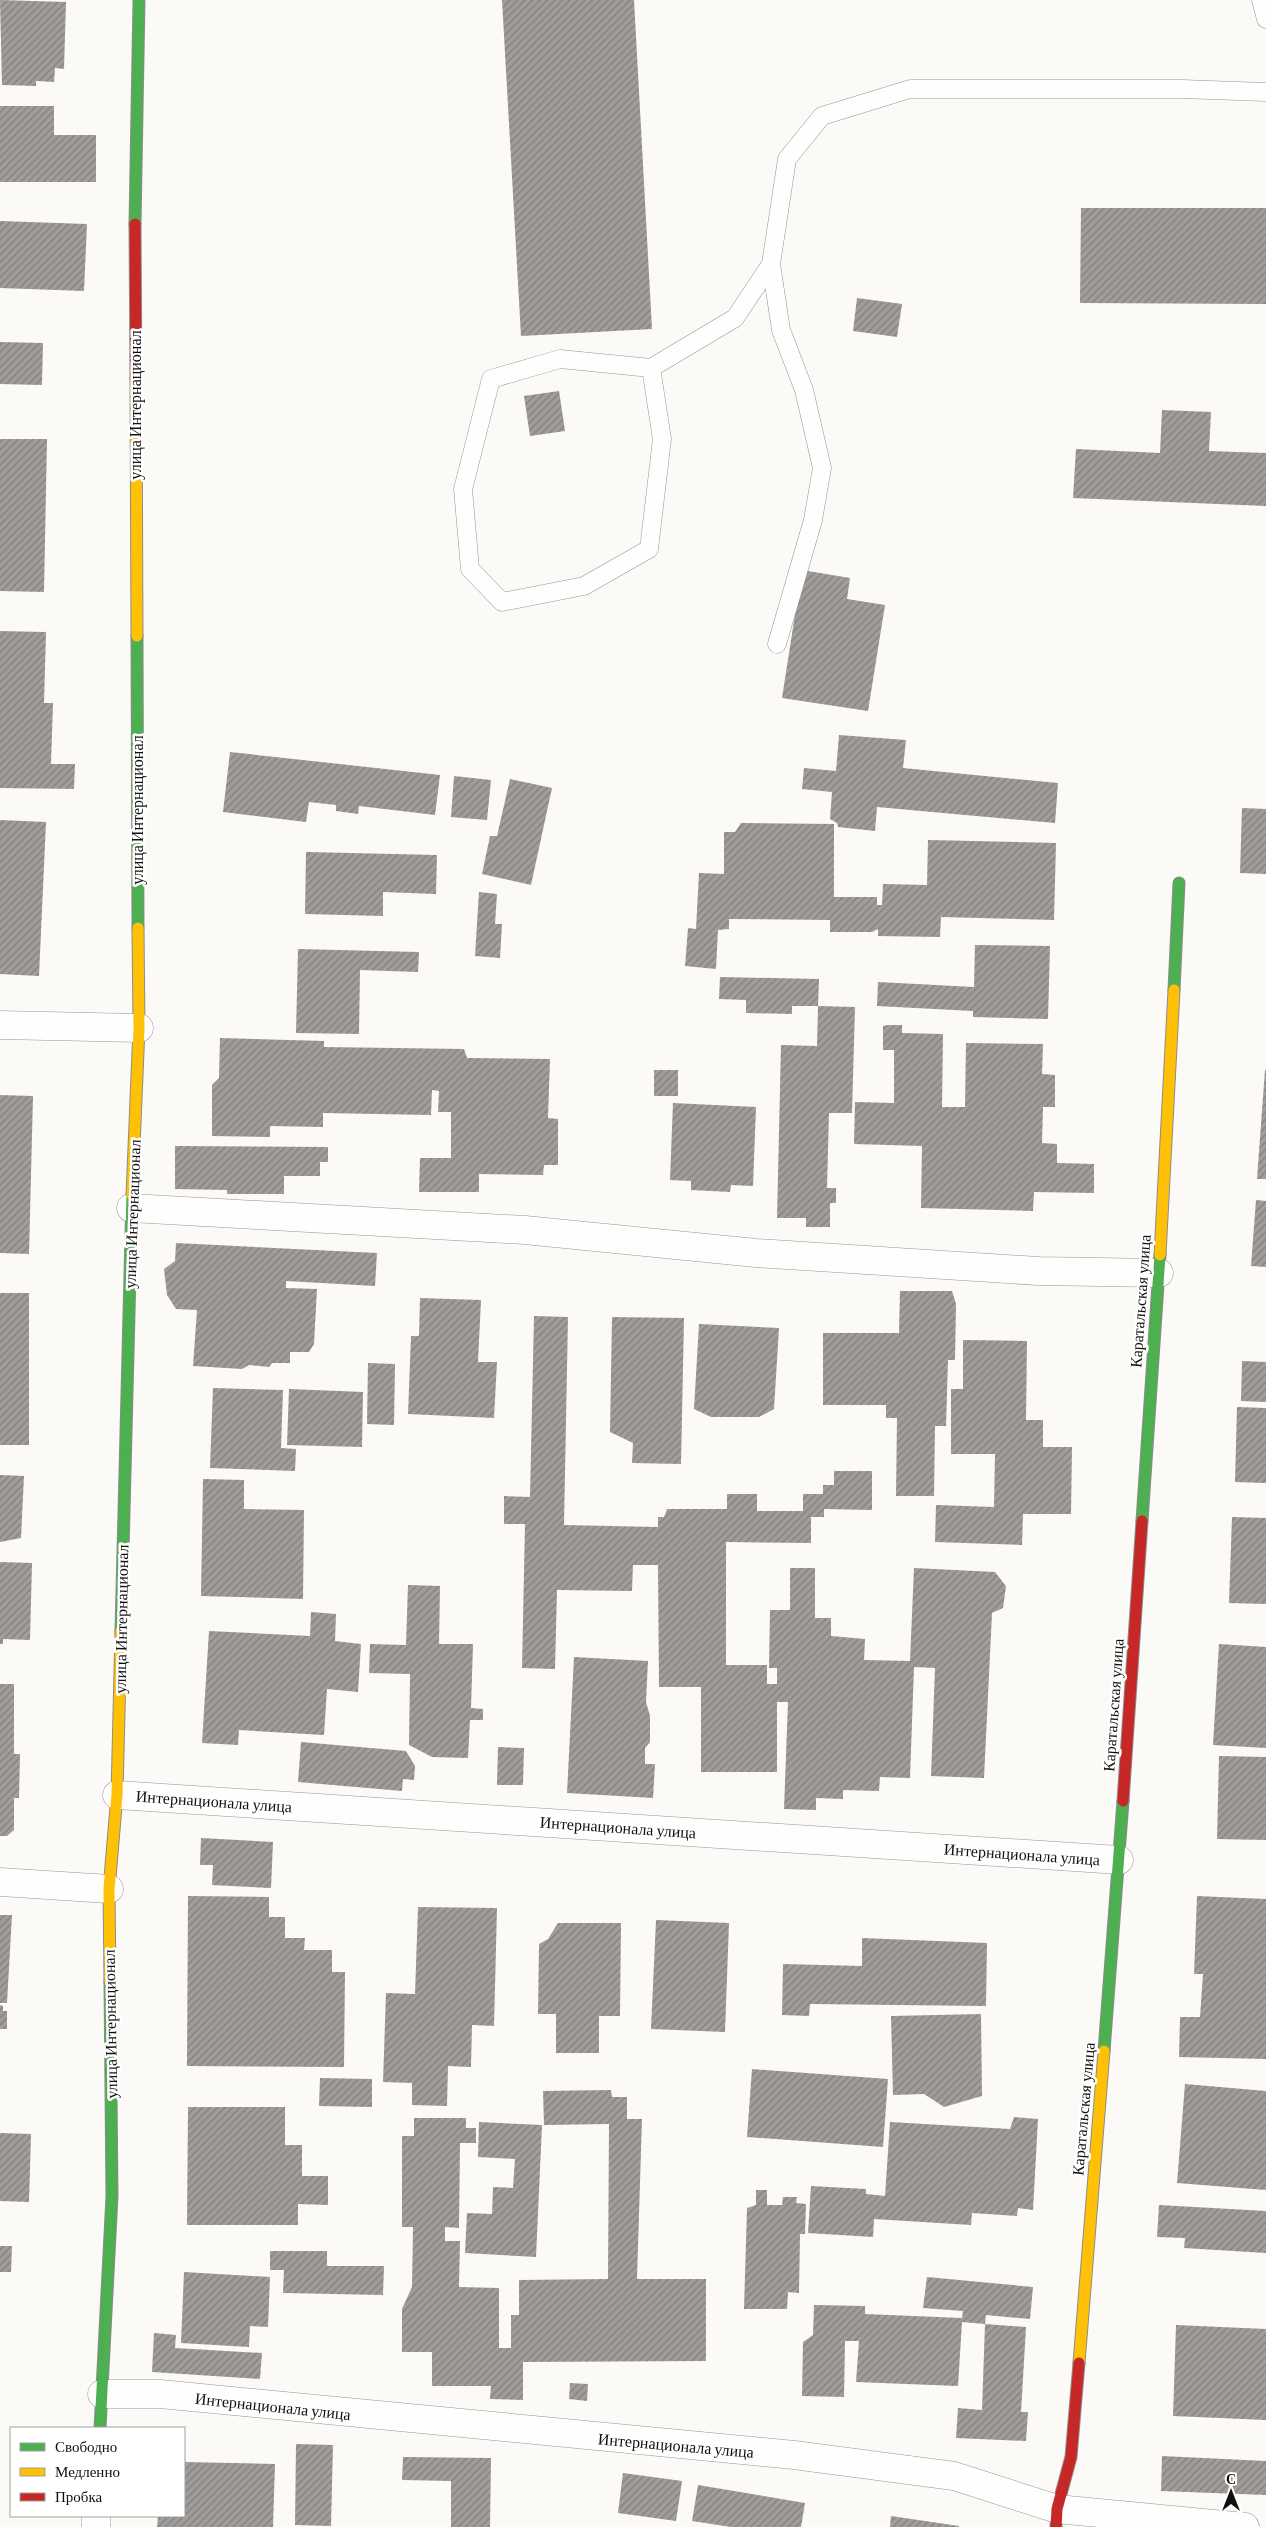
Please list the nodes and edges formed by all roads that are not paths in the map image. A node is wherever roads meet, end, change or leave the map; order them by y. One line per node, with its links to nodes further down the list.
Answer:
1 (139, 0): 10 (street, улица Интернационал)
2 (1261, 0): 3 (lane)
3 (1266, 18)
4 (1266, 92): 5 (lane)
5 (771, 264): 6 (lane); 7 (lane)
6 (652, 368): 6 (lane)
7 (778, 644)
8 (1178, 883): 12 (street, Каратальская улица)
9 (0, 1025): 10 (street)
10 (139, 1028): 11 (street, улица Интернационал)
11 (131, 1208): 12 (street); 13 (street, улица Интернационал)
12 (1159, 1273): 14 (street, Каратальская улица)
13 (117, 1795): 14 (street, Интернационала улица); 16 (street, улица Интернационал)
14 (1119, 1860): 19 (street, Каратальская улица)
15 (0, 1882): 16 (street)
16 (109, 1889): 17 (street, улица Интернационал)
17 (102, 2394): 18 (street, улица Интернационал); 19 (street, Интернационала улица)
18 (100, 2427)
19 (1057, 2518): 20 (street, Интернационала улица)
20 (1244, 2527)

